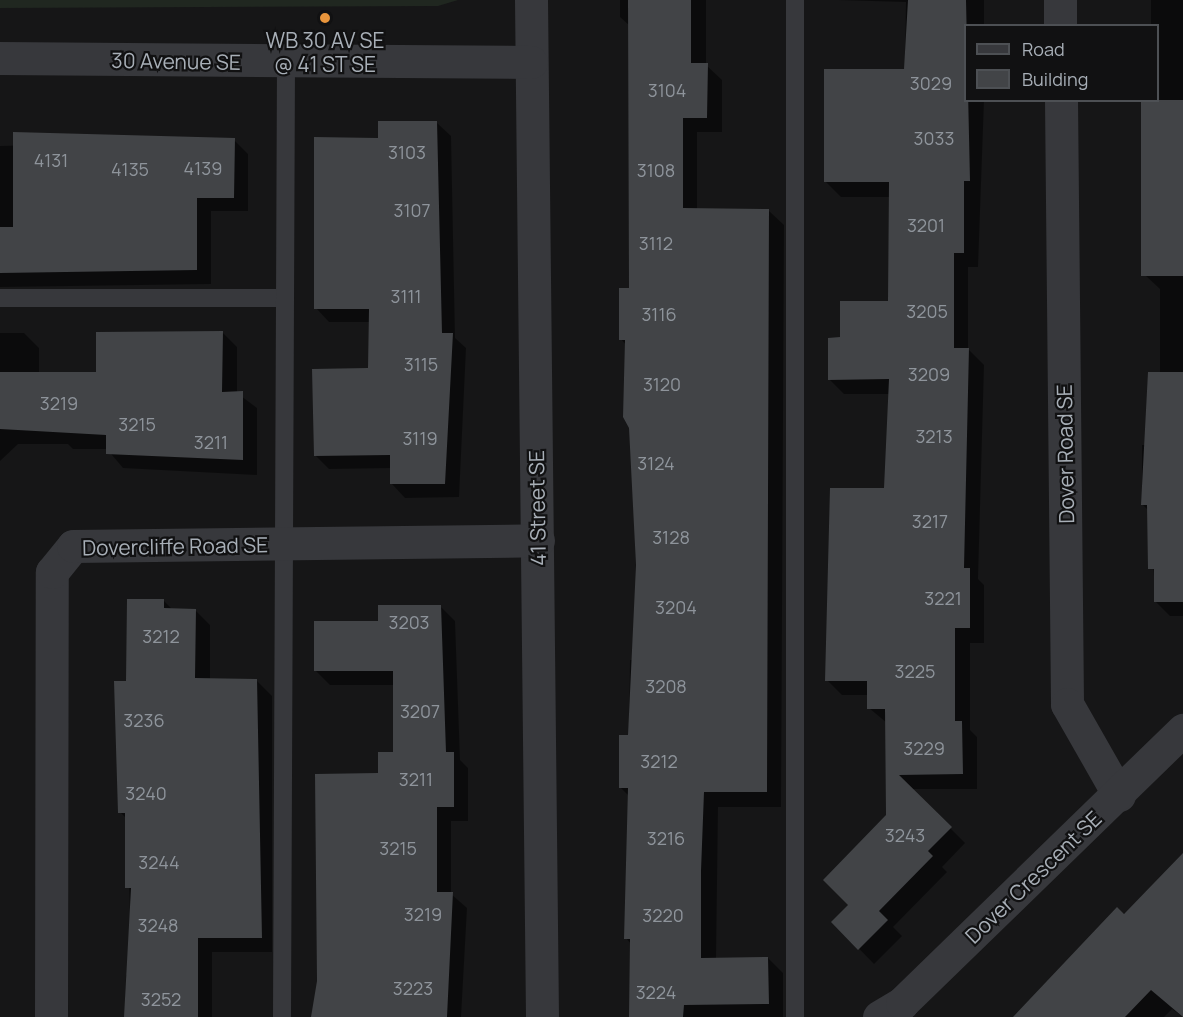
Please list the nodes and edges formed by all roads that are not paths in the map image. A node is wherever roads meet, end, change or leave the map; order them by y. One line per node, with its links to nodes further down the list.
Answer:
1 (531, 0): 7 (street, 41 Street SE)
2 (795, 0): 18 (lane)
3 (1060, 0): 4 (street)
4 (1060, 24)
5 (0, 58): 6 (street, 30 Avenue SE)
6 (286, 62): 7 (street, 30 Avenue SE); 10 (lane)
7 (531, 62): 11 (street, 41 Street SE)
8 (1061, 102): 14 (street, Dover Road SE)
9 (0, 298): 10 (lane)
10 (285, 298): 12 (lane)
11 (538, 540): 12 (street, Dovercliffe Road SE); 17 (street, 41 Street SE)
12 (284, 543): 15 (street, Dovercliffe Road SE); 16 (lane)
13 (1183, 730): 14 (street, Dover Crescent SE)
14 (1119, 795): 19 (street, Dover Crescent SE)
15 (51, 1017)
16 (282, 1017)
17 (542, 1017)
18 (795, 1017)
19 (879, 1017)

